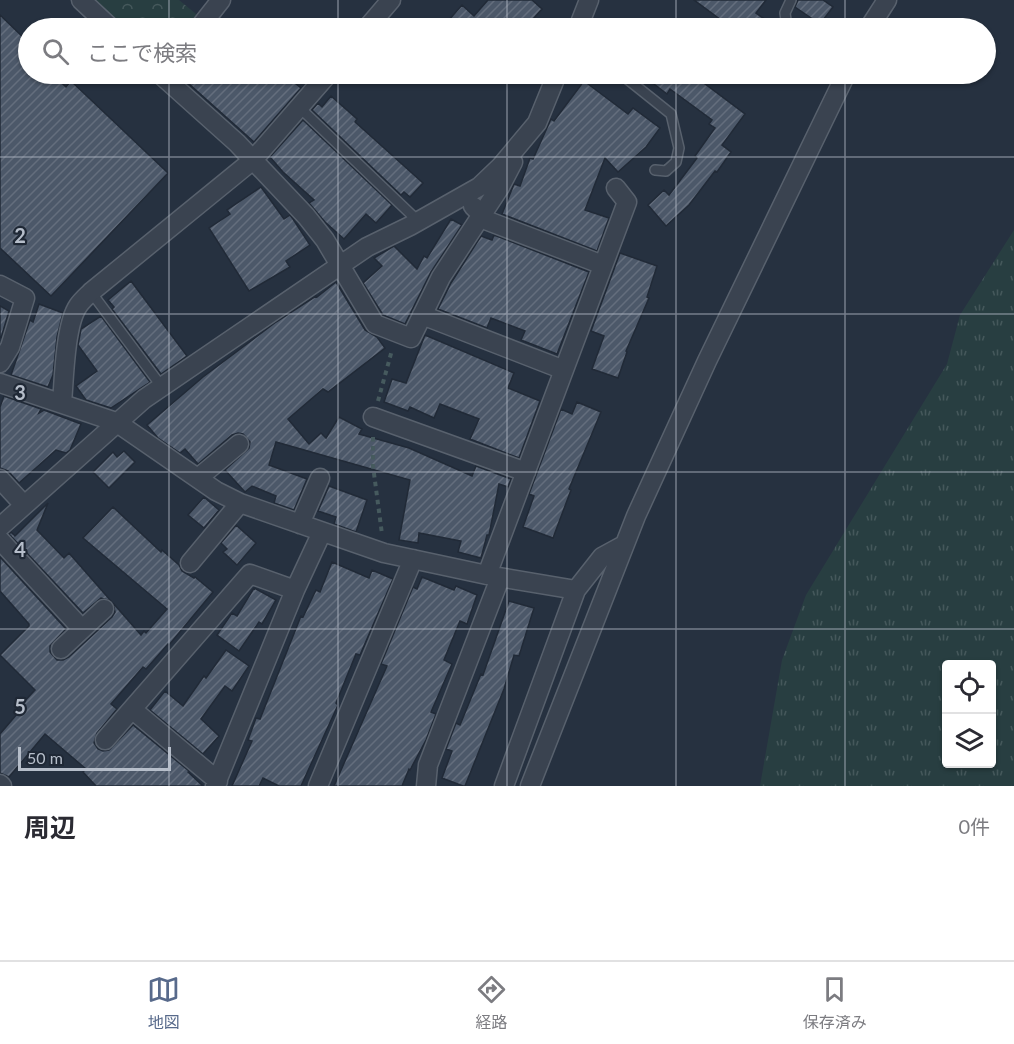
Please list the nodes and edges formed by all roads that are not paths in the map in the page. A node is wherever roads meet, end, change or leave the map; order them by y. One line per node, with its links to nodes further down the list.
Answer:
1 (81, 0): 7 (street)
2 (221, 0): 8 (street)
3 (391, 0): 9 (street)
4 (589, 0): 10 (street)
5 (791, 0): 11 (lane)
6 (887, 0): 12 (street)
7 (100, 18)
8 (207, 18)
9 (376, 18)
10 (582, 18)
11 (786, 18)
12 (875, 18)
13 (173, 84): 20 (street)
14 (319, 84): 18 (street)
15 (553, 84): 19 (street)
16 (634, 84): 21 (lane)
17 (841, 84): 49 (street)
18 (299, 108): 20 (street); 25 (lane)
19 (517, 146): 23 (street); 24 (street)
20 (253, 160): 27 (street); 29 (street)
21 (655, 170)
22 (616, 188): 26 (street)
23 (455, 201): 24 (street); 25 (street)
24 (482, 215): 26 (street); 30 (street)
25 (418, 221): 27 (street)
26 (603, 265): 32 (street)
27 (340, 266): 30 (street); 34 (street)
28 (0, 285): 31 (street)
29 (91, 292): 34 (lane); 35 (street)
30 (422, 315): 32 (street)
31 (0, 363)
32 (564, 370): 39 (street)
33 (0, 382): 35 (street)
34 (162, 387): 37 (street)
35 (62, 404): 37 (street)
36 (373, 417): 39 (street)
37 (117, 422): 40 (street); 44 (street)
38 (239, 444): 40 (street)
39 (526, 472): 52 (street)
40 (198, 478): 43 (street)
41 (320, 478): 45 (street)
42 (0, 479): 44 (street)
43 (240, 502): 45 (street); 51 (street)
44 (24, 505): 46 (street)
45 (300, 524): 47 (street)
46 (0, 527)
47 (322, 532): 50 (street); 53 (street)
48 (0, 540): 56 (street)
49 (624, 544): 54 (street); 64 (street)
50 (413, 559): 52 (street); 61 (street)
51 (190, 563)
52 (493, 576): 54 (street); 62 (street)
53 (295, 590): 58 (street); 60 (street)
54 (576, 590): 63 (street)
55 (104, 609): 56 (street)
56 (82, 629): 57 (street)
57 (61, 649)
58 (133, 710): 59 (street); 60 (street)
59 (105, 740)
60 (217, 783)
61 (318, 786)
62 (426, 786)
63 (504, 786)
64 (530, 786)

